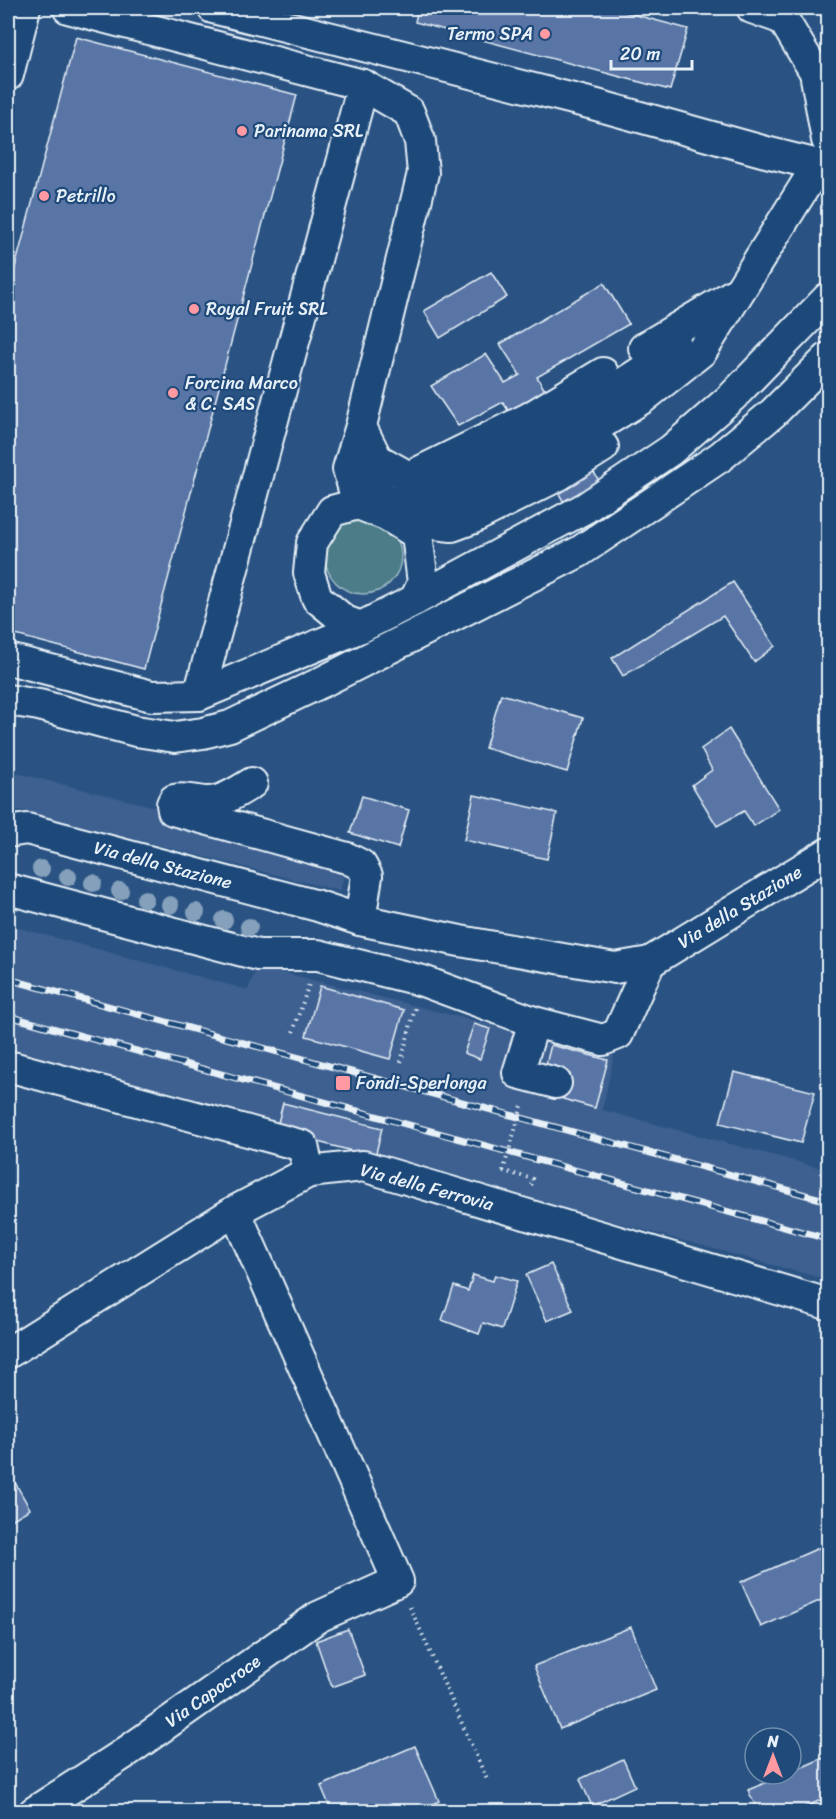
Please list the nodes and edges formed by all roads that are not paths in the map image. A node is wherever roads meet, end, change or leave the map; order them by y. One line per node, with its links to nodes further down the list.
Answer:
1 (26, 8): 7 (street)
2 (68, 8): 8 (street)
3 (213, 8): 6 (street)
4 (752, 8): 5 (street)
5 (792, 13): 9 (street)
6 (276, 15): 9 (street)
7 (8, 75)
8 (363, 85): 13 (street); 18 (street)
9 (824, 155): 10 (street)
10 (737, 293): 13 (street); 13 (street)
11 (828, 298): 15 (street)
12 (828, 358): 19 (street)
13 (361, 426): 14 (street)
14 (358, 504): 15 (street); 16 (street)
15 (419, 592): 16 (street)
16 (361, 627): 18 (street)
17 (8, 659): 18 (street)
18 (199, 695)
19 (8, 700)
20 (252, 783): 25 (street)
21 (8, 832): 24 (street, Via della Stazione)
22 (828, 853): 28 (street, Via della Stazione)
23 (8, 889): 27 (street)
24 (318, 906): 25 (street, Via della Stazione); 27 (street)
25 (360, 920): 26 (street, Via della Stazione)
26 (460, 941): 28 (street, Via della Stazione); 29 (street)
27 (313, 954): 29 (street)
28 (650, 962): 30 (street)
29 (435, 986): 30 (street)
30 (534, 1022): 32 (street)
31 (8, 1066): 33 (street)
32 (556, 1083)
33 (309, 1172): 34 (street); 35 (street, Via della Ferrovia)
34 (235, 1211): 36 (street); 37 (street, Via Capocroce)
35 (828, 1304)
36 (8, 1353)
37 (34, 1812)

